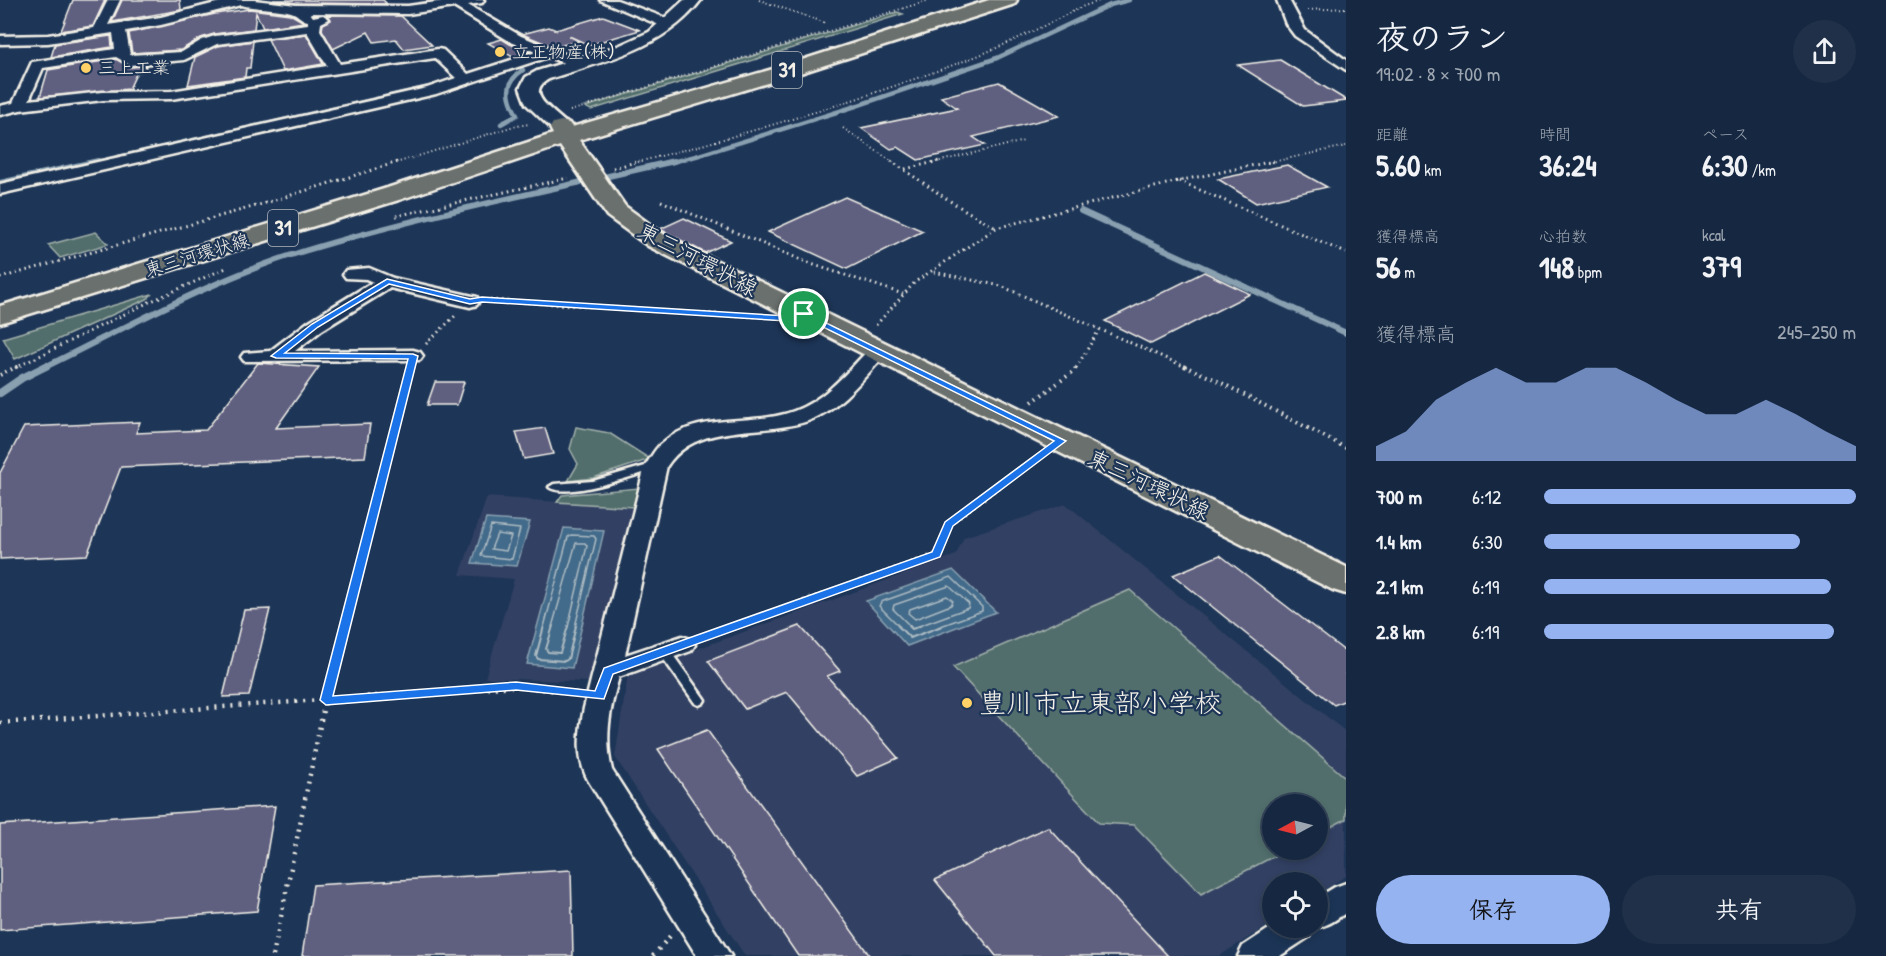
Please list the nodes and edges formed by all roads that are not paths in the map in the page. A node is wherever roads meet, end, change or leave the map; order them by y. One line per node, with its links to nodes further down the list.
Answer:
1 (114, 0): 16 (street)
2 (478, 0): 9 (street)
3 (606, 0): 14 (street)
4 (693, 0): 14 (street)
5 (959, 0): 8 (main road, 東三河環状線 / 31)
6 (1008, 0): 26 (main road, 東三河環状線 / 31)
7 (241, 1): 11 (street); 15 (street)
8 (930, 3): 26 (main road, 東三河環状線 / 31)
9 (457, 4): 12 (street); 19 (street)
10 (1286, 6): 21 (street)
11 (296, 9): 12 (street); 13 (street)
12 (408, 10): 13 (street)
13 (314, 23): 18 (street); 22 (street)
14 (669, 24): 20 (street)
15 (120, 27): 16 (street); 18 (street)
16 (100, 29): 17 (street)
17 (0, 40)
18 (122, 52): 24 (street)
19 (547, 52): 20 (street); 23 (street)
20 (576, 64): 26 (street)
21 (1346, 66)
22 (336, 69): 23 (street); 24 (street)
23 (466, 80): 27 (street)
24 (19, 106): 25 (street)
25 (0, 111)
26 (559, 128): 30 (main road, 東三河環状線 / 31); 32 (main road, 東三河環状線 / 31); 33 (main road, 東三河環状線)
27 (0, 189)
28 (352, 274): 29 (street)
29 (387, 282): 31 (street); 34 (street)
30 (0, 293)
31 (470, 301)
32 (0, 315)
33 (869, 347): 37 (street); 39 (main road, 東三河環状線)
34 (276, 356): 35 (street); 36 (street)
35 (413, 356)
36 (251, 357)
37 (656, 466): 38 (lane); 41 (street)
38 (554, 488)
39 (1346, 582)
40 (673, 648): 41 (street); 42 (lane)
41 (608, 671): 46 (street)
42 (699, 700)
43 (1346, 896): 44 (street)
44 (1328, 908)
45 (1281, 938): 47 (street)
46 (715, 956)
47 (1254, 956)

